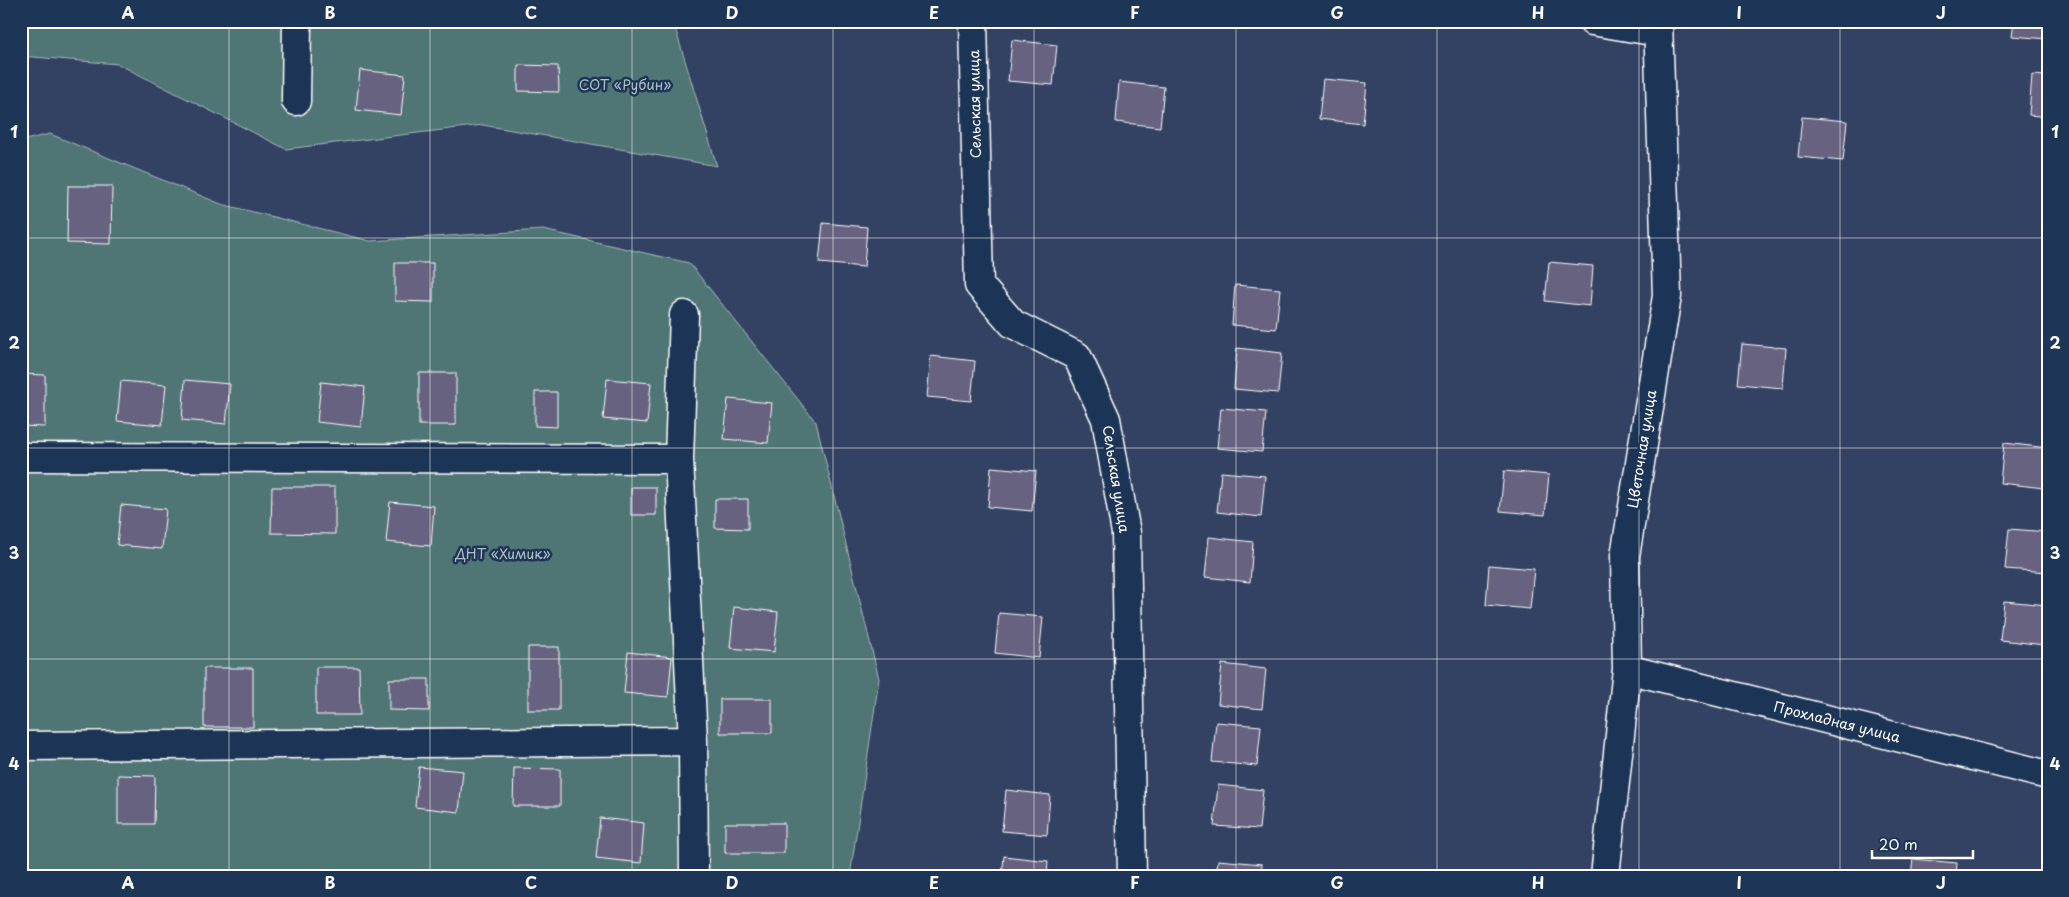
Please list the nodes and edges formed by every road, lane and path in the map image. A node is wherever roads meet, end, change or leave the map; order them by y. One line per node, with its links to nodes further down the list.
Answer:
1 (296, 21): 5 (street)
2 (973, 21): 14 (street, Сельская улица)
3 (1592, 21): 4 (street)
4 (1658, 27): 9 (street, Цветочная улица)
5 (296, 101)
6 (684, 314): 8 (street)
7 (21, 457): 8 (street)
8 (679, 459): 10 (street)
9 (1627, 668): 12 (street, Прохладная улица); 15 (street, Цветочная улица)
10 (693, 741): 11 (street); 13 (street)
11 (21, 746)
12 (2048, 776)
13 (694, 876)
14 (1132, 876)
15 (1605, 876)

